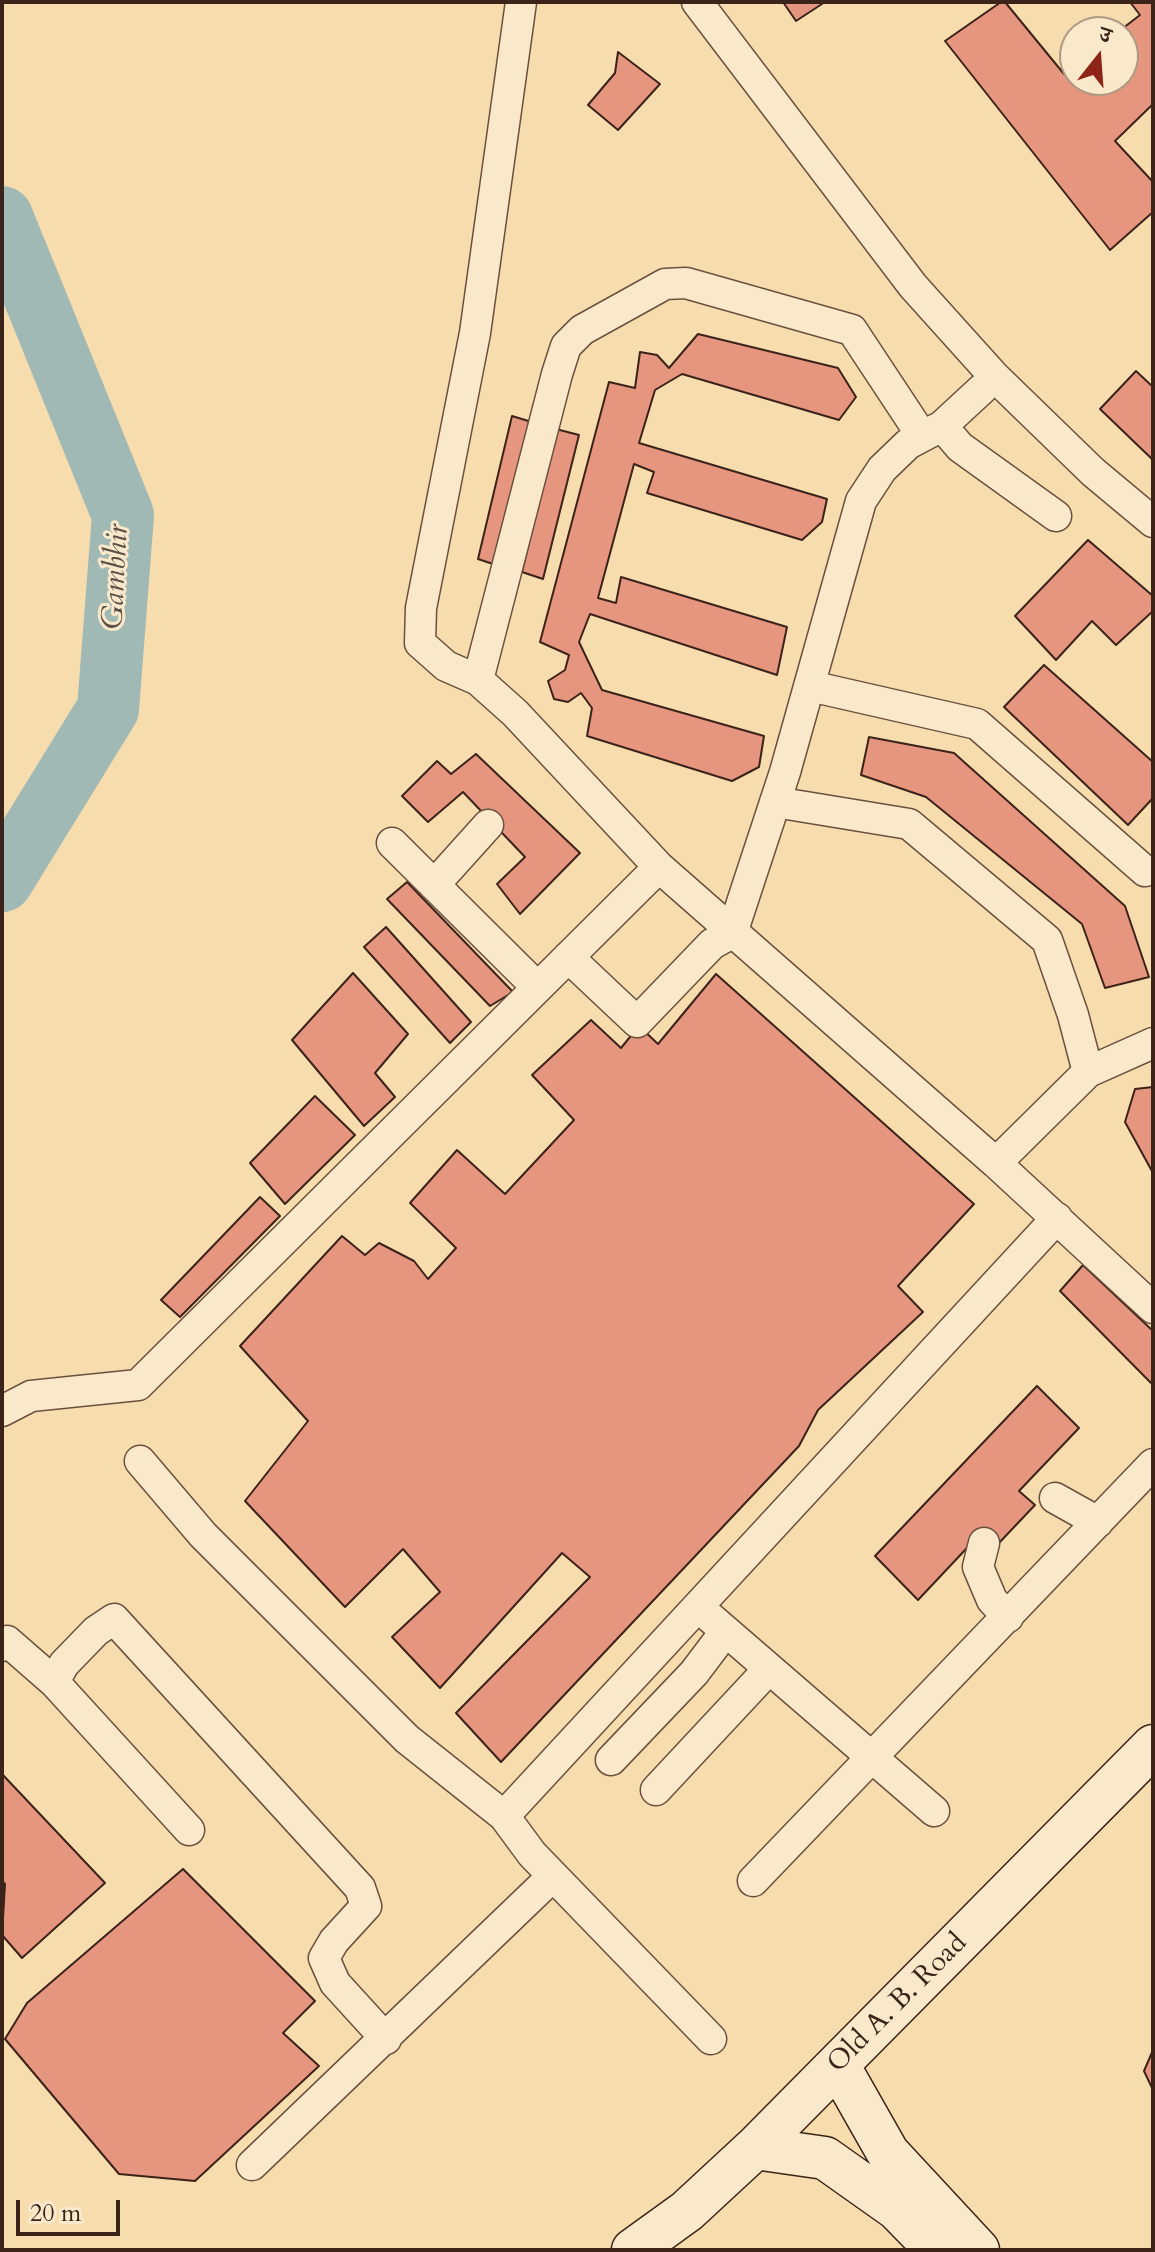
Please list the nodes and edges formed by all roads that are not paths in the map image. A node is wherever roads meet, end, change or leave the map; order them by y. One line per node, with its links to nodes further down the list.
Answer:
1 (521, 2): 7 (street)
2 (697, 2): 6 (street)
3 (982, 389): 4 (street)
4 (932, 431): 5 (street); 7 (street); 8 (street)
5 (1056, 516)
6 (1153, 522)
7 (478, 680): 12 (street)
8 (810, 686): 9 (street); 13 (street)
9 (775, 802): 15 (street); 19 (street)
10 (488, 825): 14 (street)
11 (392, 843): 14 (street)
12 (659, 867): 15 (street); 16 (street)
13 (1145, 871)
14 (434, 885): 17 (street)
15 (732, 933): 16 (street); 20 (street)
16 (568, 957): 17 (street)
17 (537, 987): 23 (street)
18 (1153, 1043): 19 (street)
19 (1088, 1072): 20 (street)
20 (996, 1163): 21 (street)
21 (1057, 1218): 22 (street); 29 (street)
22 (1153, 1308)
23 (2, 1411)
24 (140, 1461): 40 (street)
25 (1153, 1464): 27 (street)
26 (1055, 1498): 27 (street)
27 (1098, 1522): 30 (street)
28 (984, 1543): 30 (street)
29 (698, 1607): 31 (street); 40 (street)
30 (1008, 1617): 36 (street)
31 (725, 1632): 33 (street); 37 (street)
32 (2, 1646): 34 (street)
33 (768, 1670): 36 (street); 38 (street)
34 (54, 1682): 41 (street); 44 (street)
35 (1153, 1746): 46 (street, Old A. B. Road)
36 (872, 1759): 39 (street); 43 (street)
37 (611, 1760)
38 (656, 1790)
39 (934, 1811)
40 (504, 1816): 42 (street)
41 (189, 1830)
42 (553, 1876): 44 (street); 45 (street)
43 (753, 1881)
44 (386, 2039): 48 (street)
45 (711, 2039)
46 (838, 2065): 47 (street, Old A. B. Road); 51 (street)
47 (755, 2148): 49 (street, Old A. B. Road); 50 (street)
48 (252, 2165)
49 (633, 2250)
50 (937, 2250)
51 (978, 2250)

